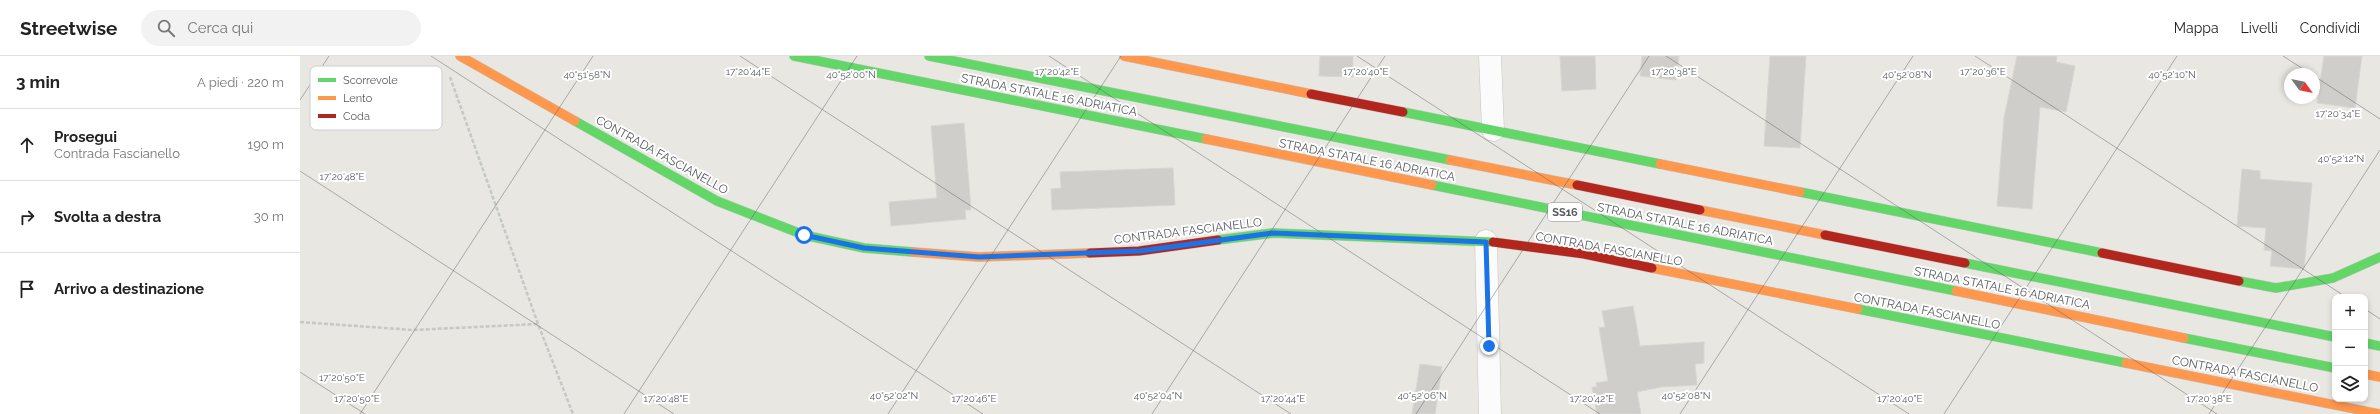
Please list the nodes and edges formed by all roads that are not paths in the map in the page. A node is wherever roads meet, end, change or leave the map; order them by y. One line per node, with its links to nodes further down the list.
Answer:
1 (460, 56): 7 (main road, CONTRADA FASCIANELLO)
2 (794, 56): 12 (main road, STRADA STATALE 16 ADRIATICA / SS16)
3 (929, 56): 9 (main road, STRADA STATALE 16 ADRIATICA / SS16)
4 (1124, 56): 6 (main road)
5 (1490, 56): 6 (street)
6 (1493, 130): 8 (main road)
7 (1486, 242): 15 (street); 16 (main road, CONTRADA FASCIANELLO)
8 (2380, 257)
9 (2332, 336)
10 (2368, 344): 11 (main road)
11 (2380, 346)
12 (2332, 367)
13 (2368, 375): 14 (main road)
14 (2380, 377)
15 (1490, 414)
16 (2380, 414)

